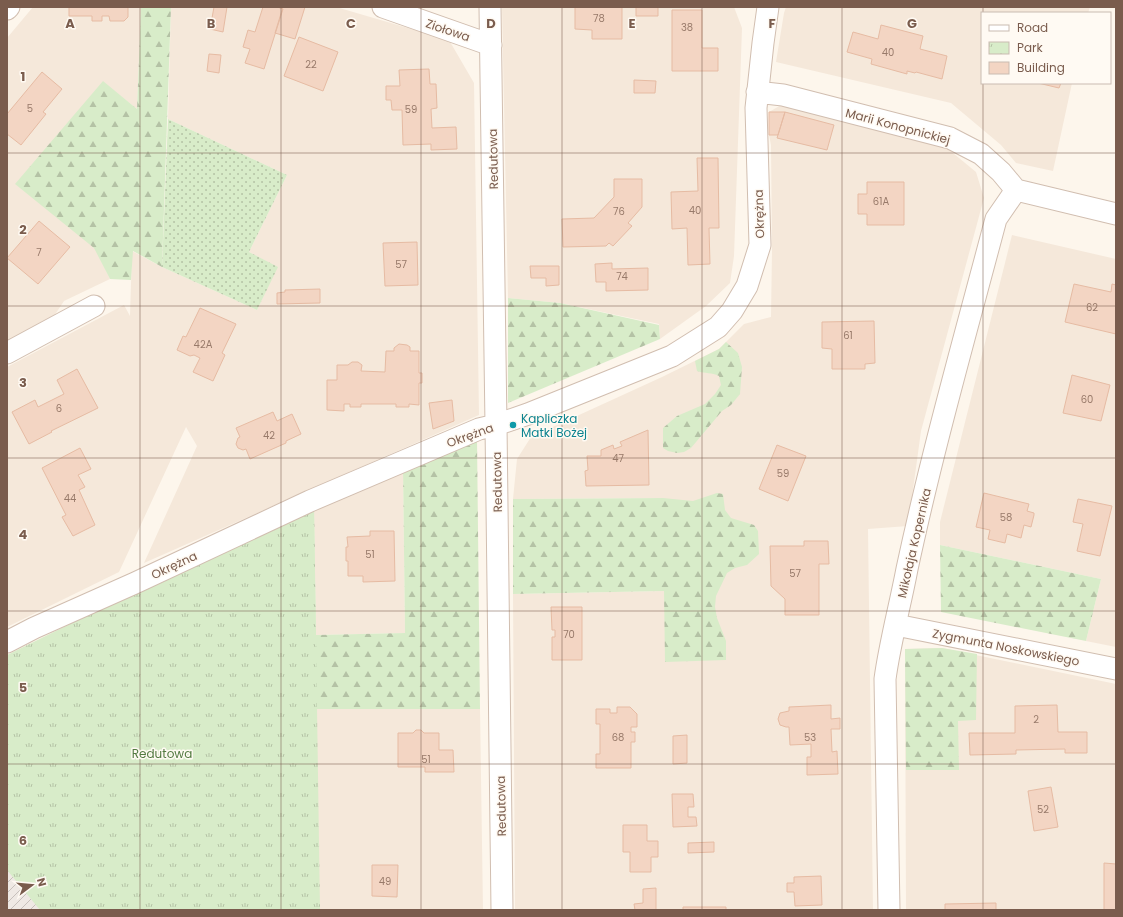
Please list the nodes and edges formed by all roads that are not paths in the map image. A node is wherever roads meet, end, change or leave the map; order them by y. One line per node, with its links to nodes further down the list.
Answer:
1 (383, 7): 4 (street, Ziołowa)
2 (490, 7): 4 (street, Redutowa)
3 (768, 7): 5 (street, Okrężna)
4 (491, 44): 10 (street, Redutowa)
5 (757, 92): 6 (street, Marii Konopnickiej); 10 (street, Okrężna)
6 (1016, 190): 7 (street); 11 (street, Mikołaja Kopernika)
7 (1116, 214)
8 (94, 306): 9 (street)
9 (7, 353)
10 (496, 425): 12 (street, Okrężna); 14 (street, Redutowa)
11 (896, 625): 13 (street, Zygmunta Noskowskiego); 15 (street, Mikołaja Kopernika)
12 (7, 642)
13 (1116, 669)
14 (502, 910)
15 (888, 910)

